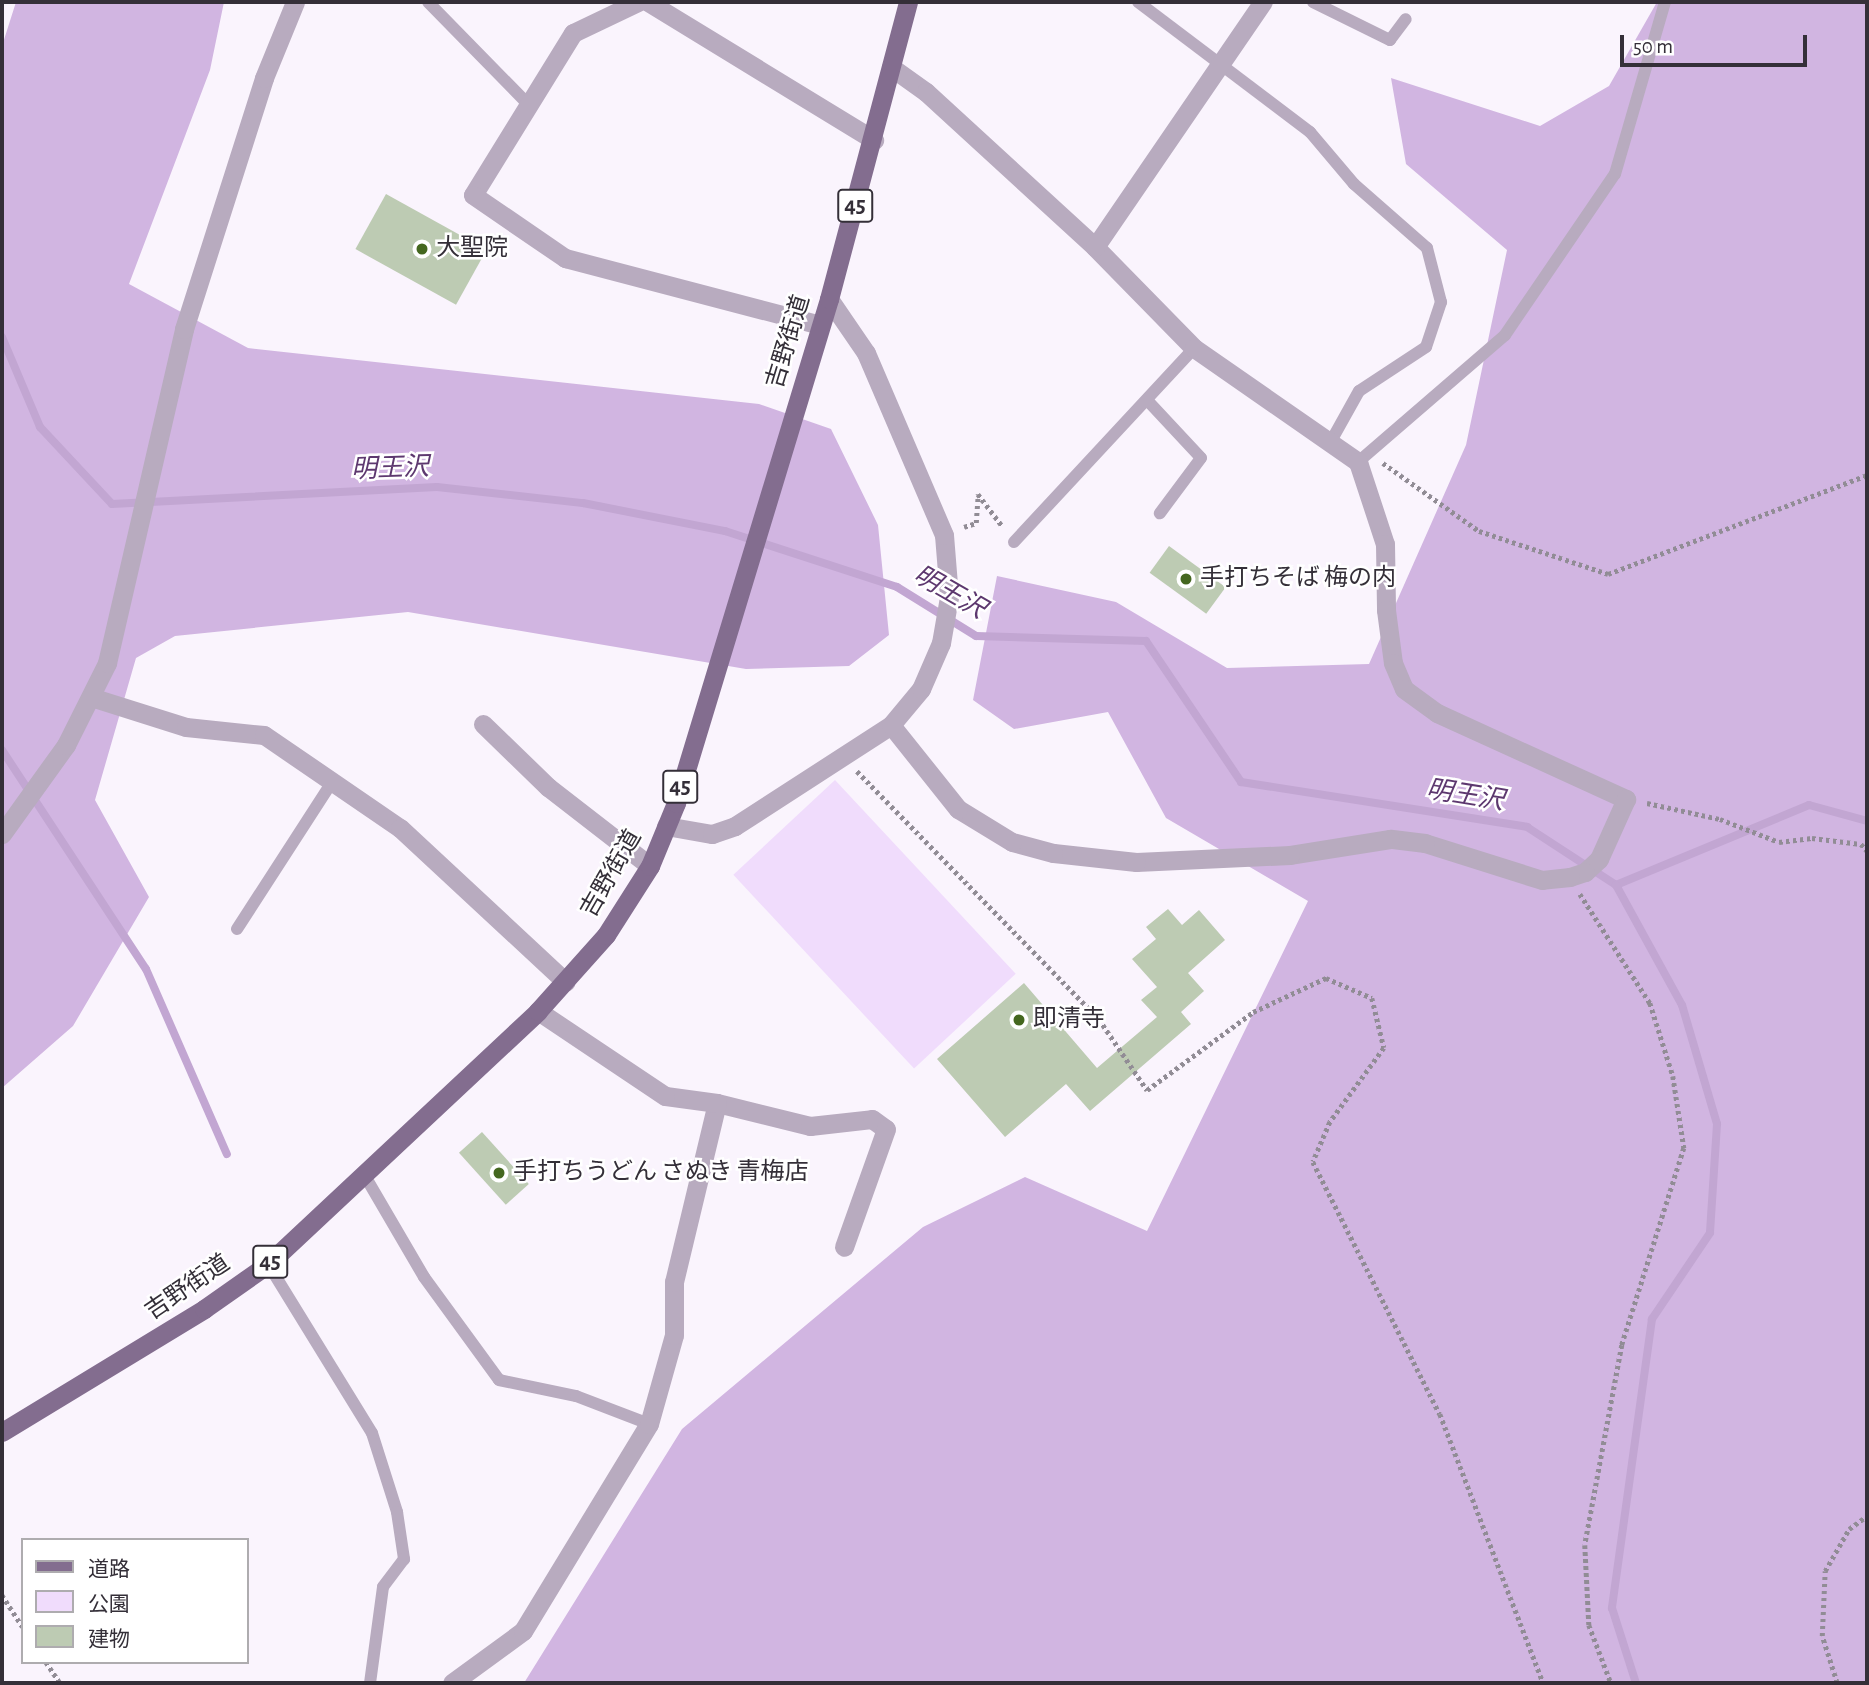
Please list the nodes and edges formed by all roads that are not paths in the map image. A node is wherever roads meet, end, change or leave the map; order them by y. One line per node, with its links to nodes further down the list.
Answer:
1 (295, 2): 23 (street)
2 (428, 2): 12 (lane)
3 (639, 2): 12 (street); 13 (street)
4 (908, 2): 11 (main road, 吉野街道 / 45)
5 (1138, 2): 10 (lane)
6 (1263, 2): 10 (street)
7 (1314, 2): 9 (lane)
8 (1665, 2): 20 (lane)
9 (1406, 19)
10 (1225, 64): 14 (street); 19 (lane)
11 (891, 68): 13 (main road, 吉野街道 / 45); 14 (street)
12 (527, 103): 16 (street)
13 (874, 140): 15 (main road, 吉野街道 / 45)
14 (1095, 247): 17 (street)
15 (829, 299): 16 (main road, 吉野街道 / 45); 25 (street)
16 (820, 325): 27 (main road, 吉野街道 / 45)
17 (1194, 348): 18 (lane); 19 (street)
18 (1147, 400): 21 (lane); 22 (lane)
19 (1330, 443): 20 (street)
20 (1359, 462): 25 (street)
21 (1160, 513)
22 (1014, 542)
23 (94, 698): 26 (street); 28 (street)
24 (483, 724): 29 (street)
25 (891, 725): 27 (street)
26 (332, 782): 30 (lane); 31 (street)
27 (666, 826): 29 (main road, 吉野街道 / 45)
28 (2, 834)
29 (650, 866): 31 (main road, 吉野街道 / 45)
30 (237, 929)
31 (566, 982): 32 (main road, 吉野街道 / 45)
32 (538, 1011): 33 (street); 34 (main road, 吉野街道 / 45)
33 (717, 1103): 35 (street); 37 (street)
34 (365, 1176): 36 (main road, 吉野街道 / 45); 37 (lane)
35 (844, 1247)
36 (268, 1264): 38 (main road, 吉野街道 / 45); 39 (lane)
37 (649, 1424): 40 (street)
38 (5, 1426)
39 (370, 1683)
40 (452, 1683)

